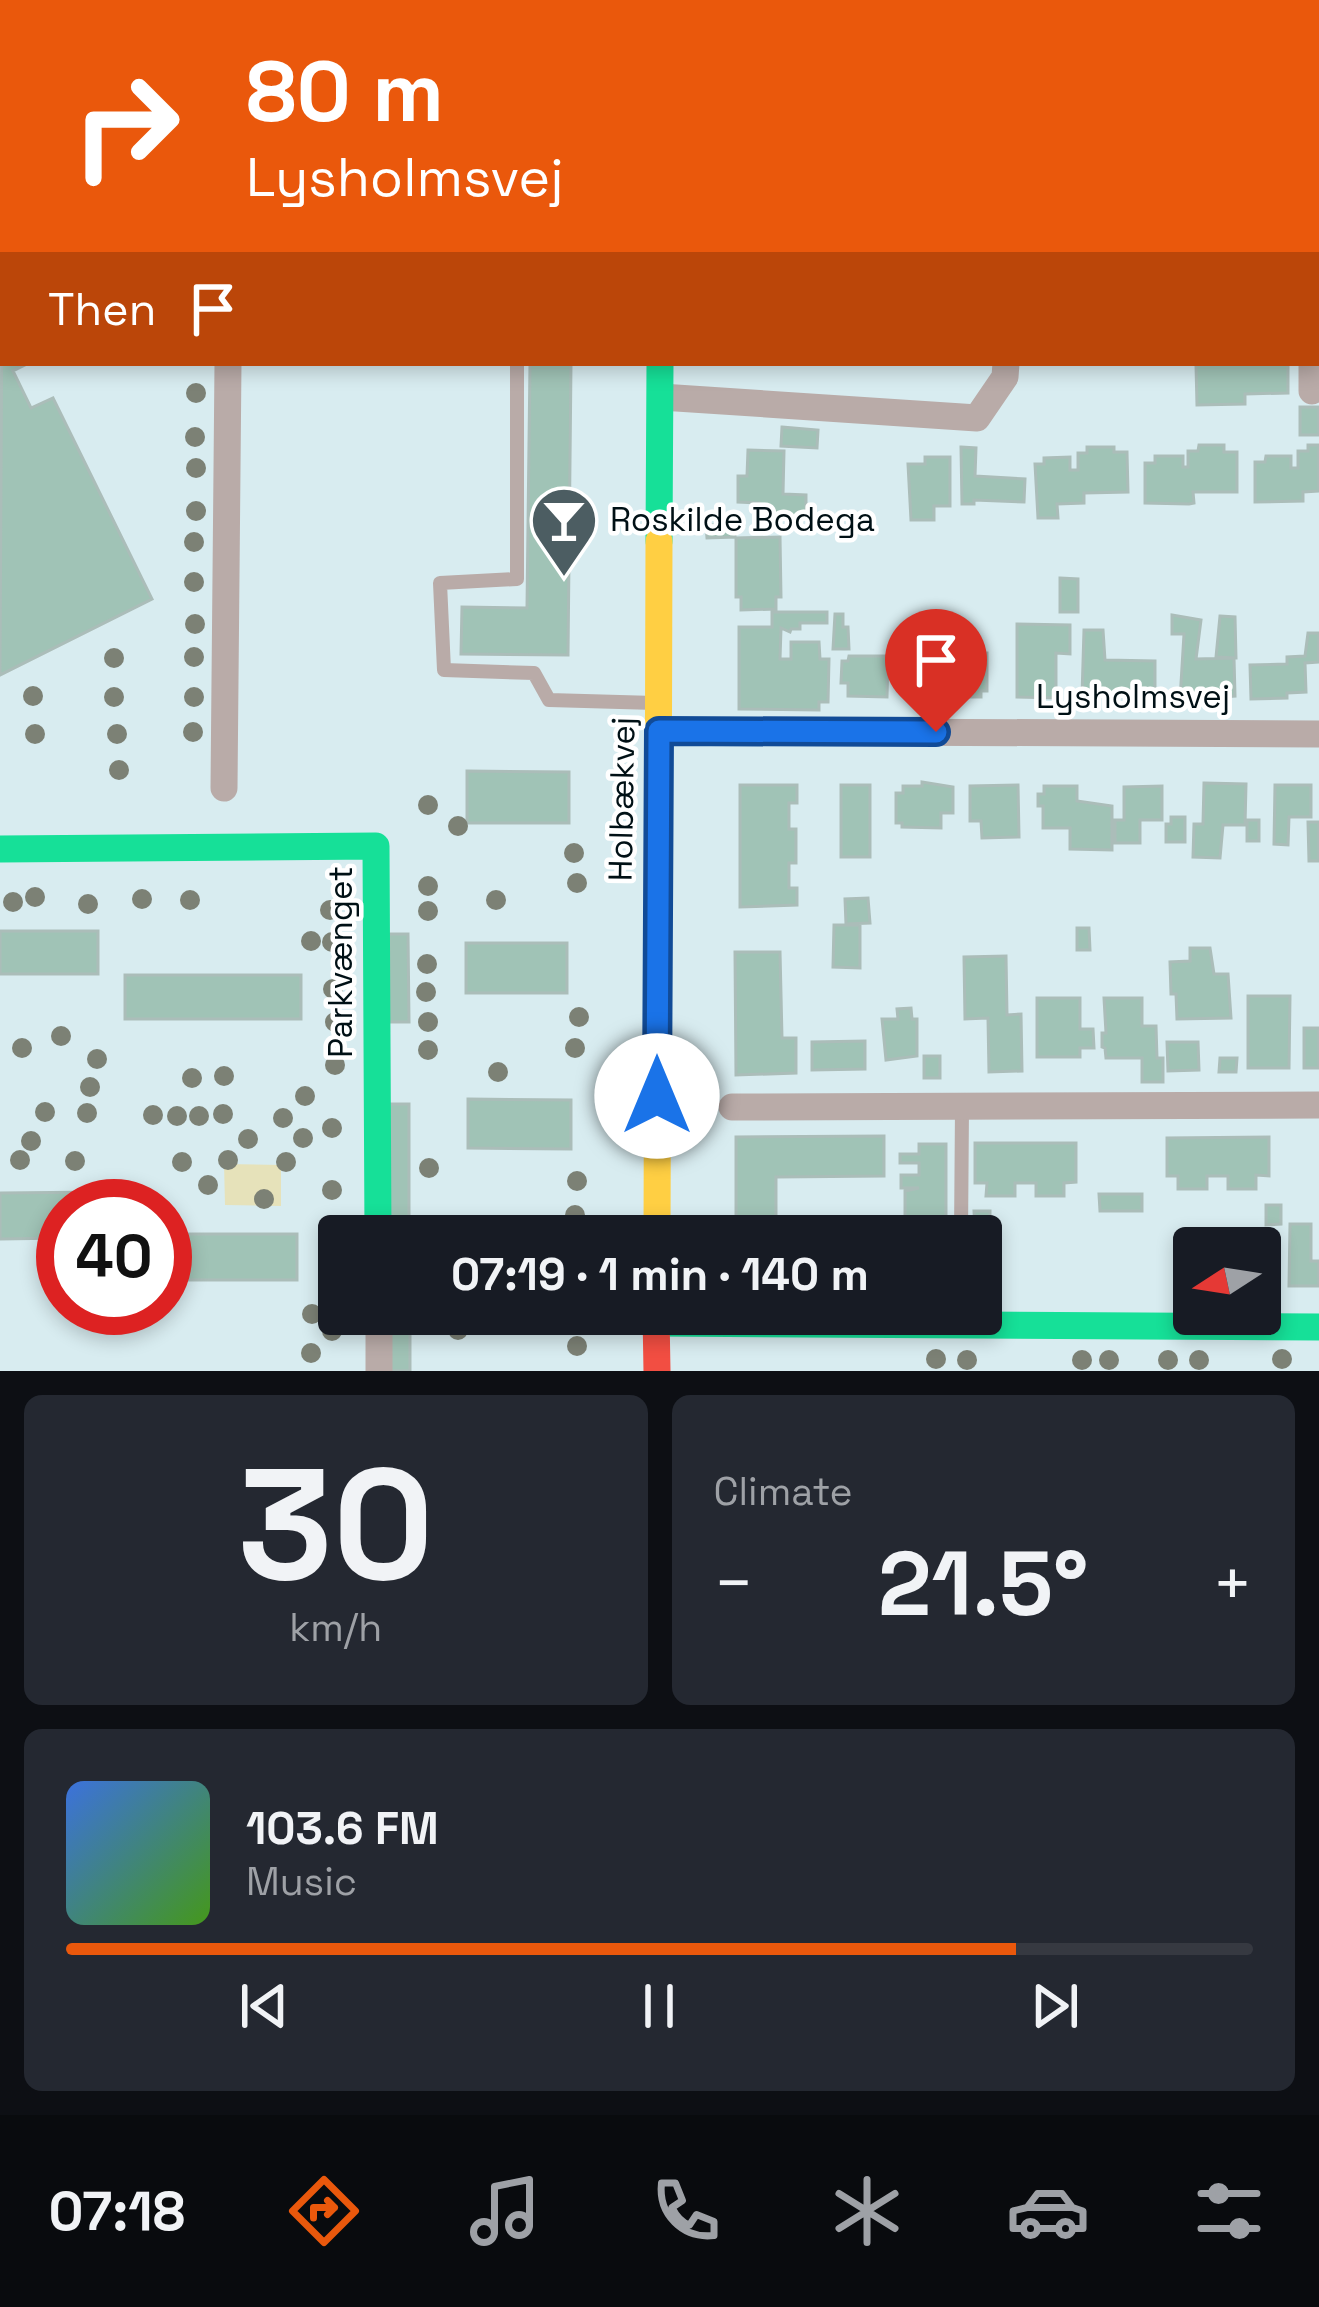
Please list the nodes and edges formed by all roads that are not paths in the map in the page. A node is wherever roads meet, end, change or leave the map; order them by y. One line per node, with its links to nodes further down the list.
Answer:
1 (228, 366): 8 (street)
2 (517, 366): 6 (lane)
3 (660, 366): 5 (street, Holbækvej)
4 (1006, 366): 5 (street)
5 (661, 398): 6 (street, Holbækvej)
6 (659, 717): 7 (street, Lysholmsvej); 14 (street, Holbækvej)
7 (1319, 734)
8 (224, 788)
9 (0, 849): 13 (street, Parkvænget)
10 (1319, 1105): 12 (street)
11 (732, 1107): 12 (street)
12 (962, 1108): 15 (lane)
13 (378, 1215)
14 (657, 1215)
15 (961, 1215)
16 (1002, 1323): 17 (street)
17 (1319, 1327)
18 (379, 1335): 20 (street)
19 (656, 1335): 21 (street)
20 (379, 1371)
21 (657, 1371)

